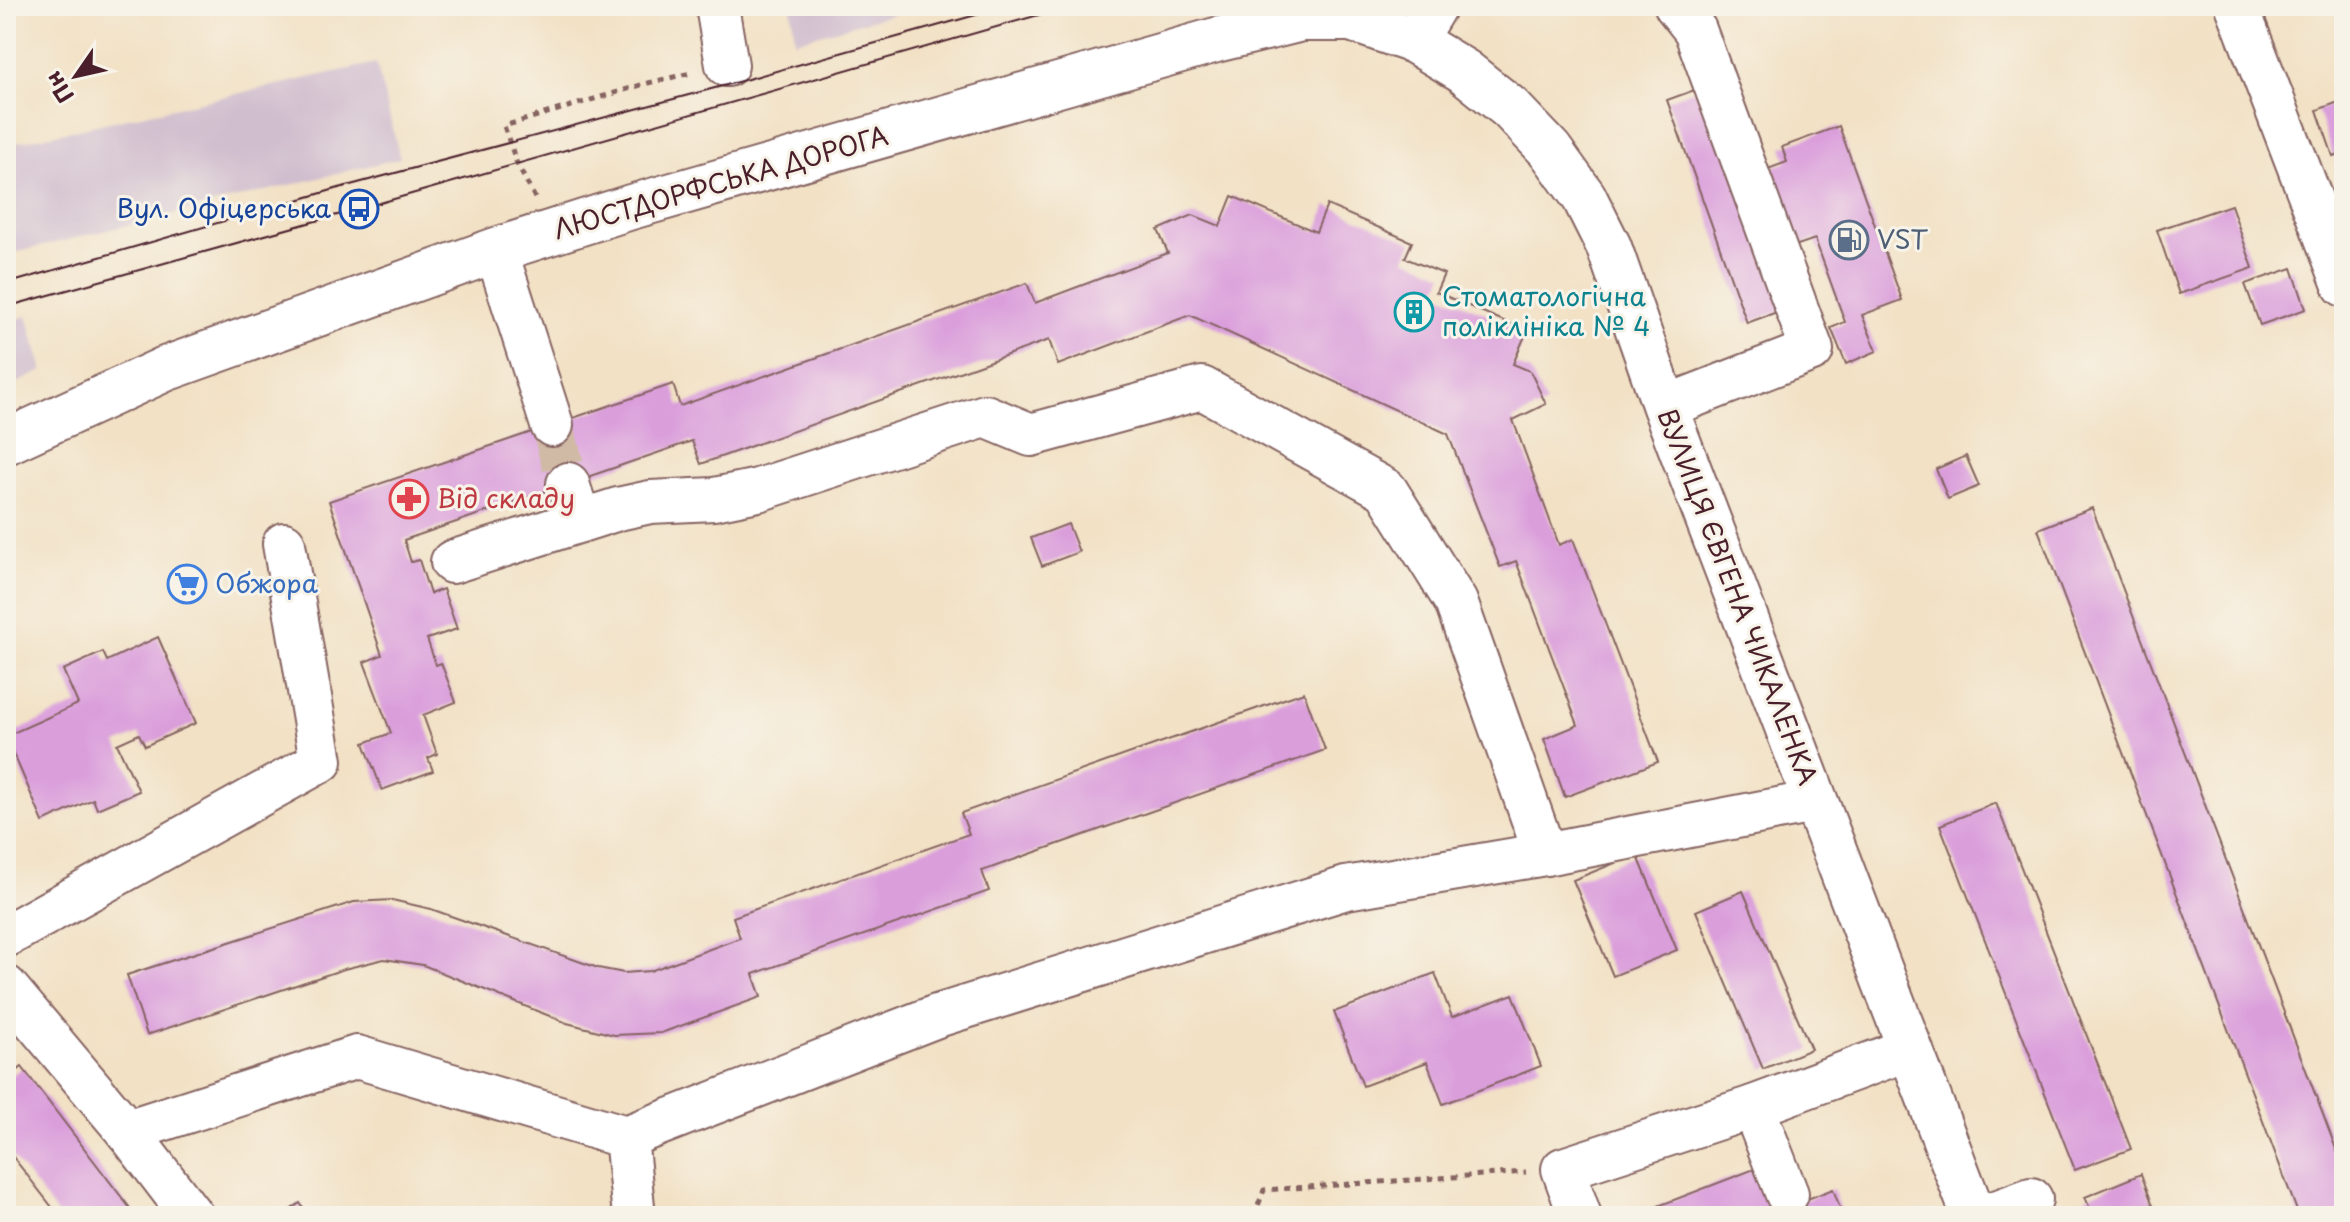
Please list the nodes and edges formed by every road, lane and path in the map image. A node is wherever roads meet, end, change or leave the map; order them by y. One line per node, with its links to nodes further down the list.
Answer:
1 (717, 6): 5 (street)
2 (1676, 6): 9 (street)
3 (2237, 6): 8 (street)
4 (1424, 24): 7 (main road, ЛЮСТДОРФСЬКА ДОРОГА); 9 (main road, ВУЛИЦЯ ЄВГЕНА ЧИКАЛЕНКА)
5 (727, 65): 6 (path)
6 (536, 200)
7 (496, 250): 10 (street); 11 (main road, ЛЮСТДОРФСЬКА ДОРОГА)
8 (2344, 285)
9 (1665, 407): 14 (main road, ВУЛИЦЯ ЄВГЕНА ЧИКАЛЕНКА)
10 (552, 425)
11 (6, 442)
12 (284, 544): 16 (street)
13 (452, 562): 15 (street)
14 (1814, 802): 15 (street); 18 (main road, ВУЛИЦЯ ЄВГЕНА ЧИКАЛЕНКА)
15 (1545, 854): 21 (street)
16 (6, 936)
17 (6, 987): 20 (street)
18 (1909, 1049): 19 (street); 29 (main road, ВУЛИЦЯ ЄВГЕНА ЧИКАЛЕНКА)
19 (1753, 1107): 22 (street); 23 (street)
20 (127, 1131): 21 (street); 25 (street)
21 (626, 1137): 26 (street)
22 (1563, 1169): 27 (path); 28 (street)
23 (1787, 1194)
24 (2031, 1199): 30 (street)
25 (192, 1216)
26 (634, 1216)
27 (1254, 1216)
28 (1580, 1216)
29 (1974, 1216)
30 (1985, 1216)

